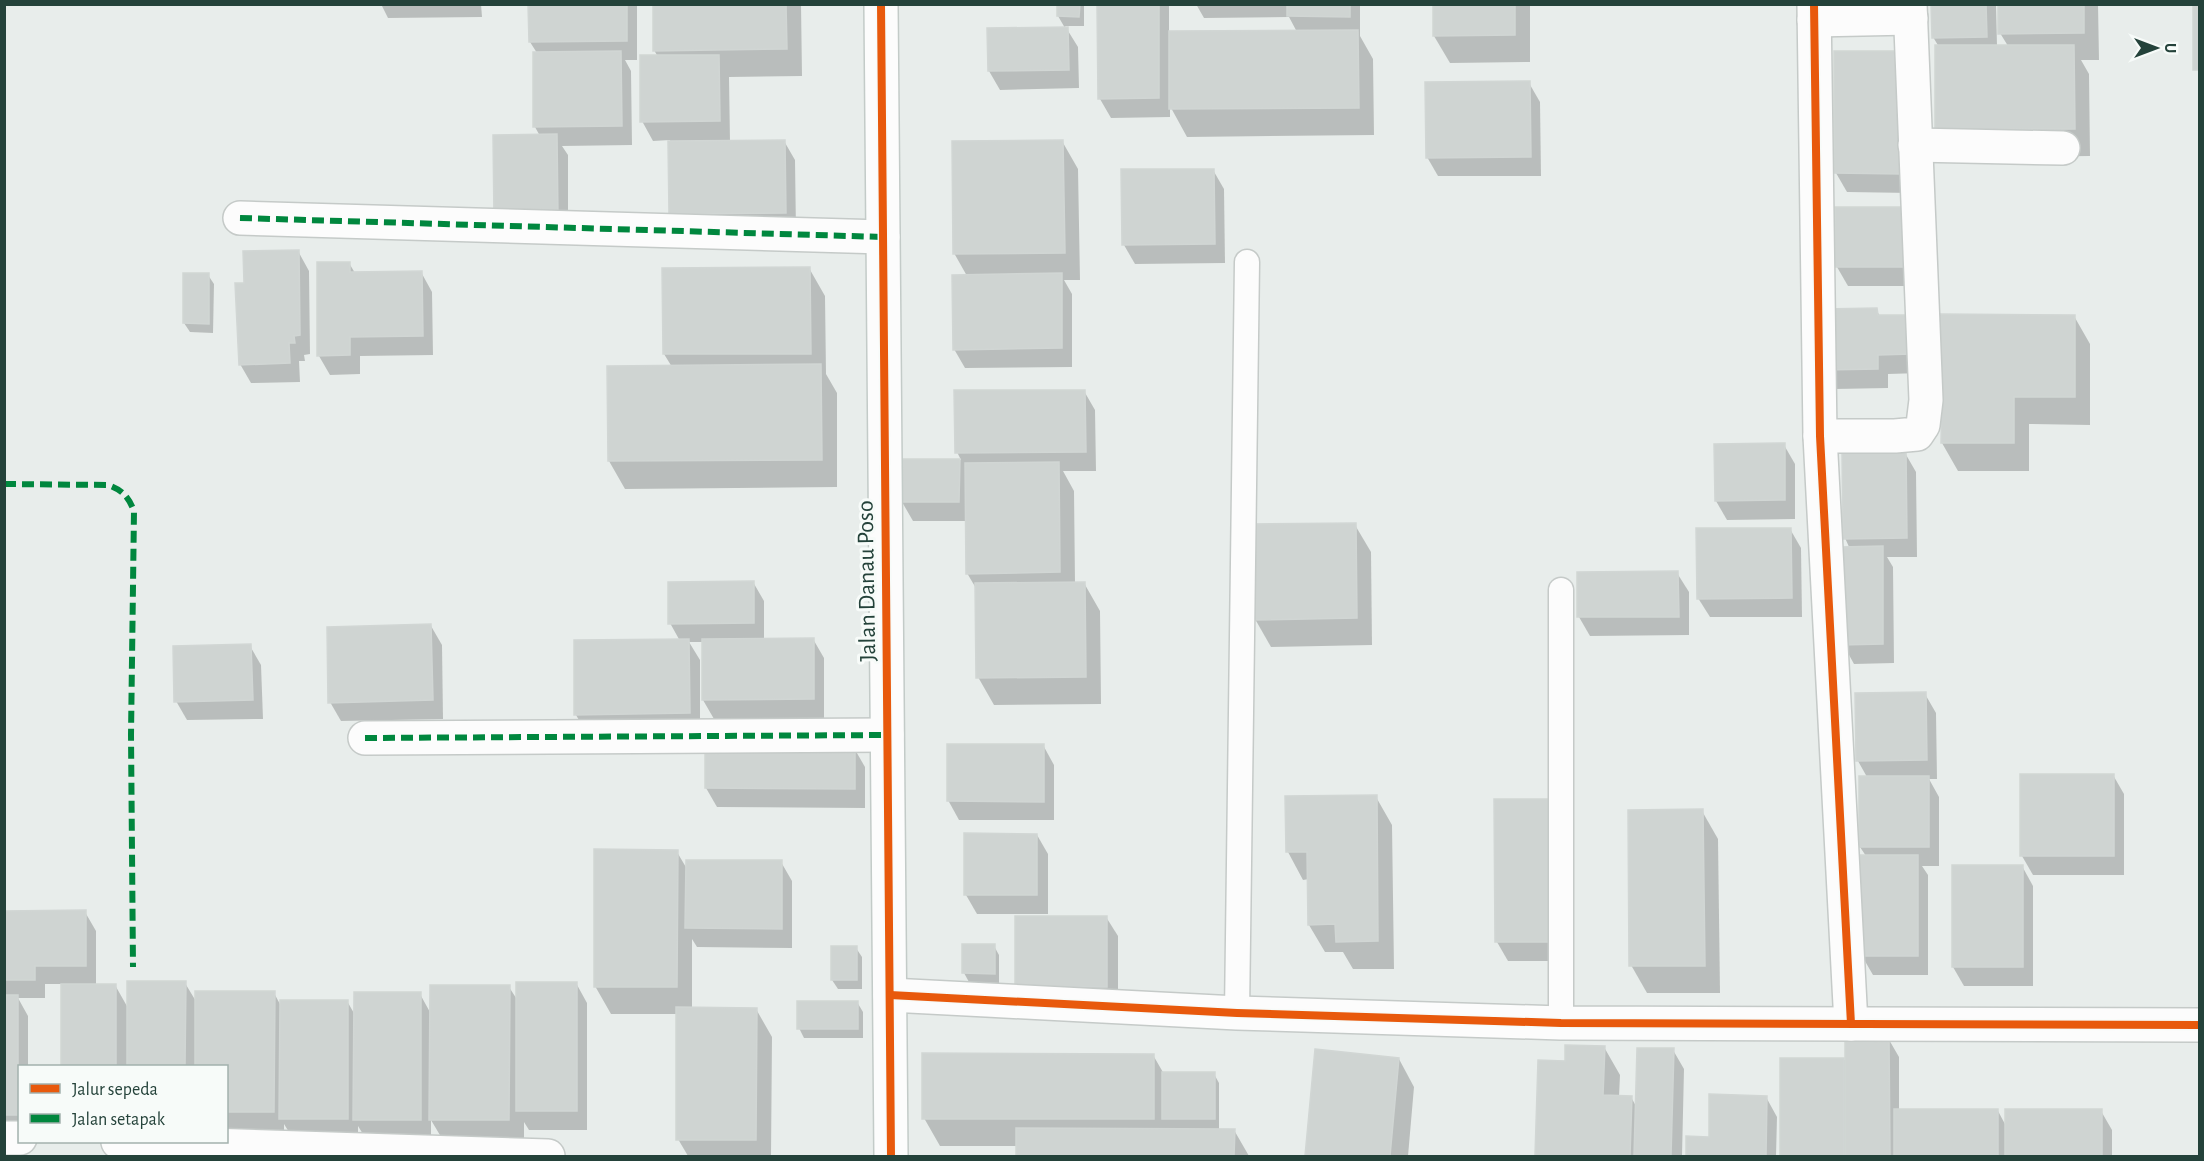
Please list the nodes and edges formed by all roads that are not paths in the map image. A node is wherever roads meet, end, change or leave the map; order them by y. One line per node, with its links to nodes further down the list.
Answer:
1 (881, 4): 7 (street, Jalan Danau Poso)
2 (1911, 11): 3 (street); 4 (street)
3 (1814, 12): 9 (street)
4 (1915, 145): 5 (street); 9 (street)
5 (2063, 148)
6 (240, 218): 7 (street)
7 (883, 237): 11 (street, Jalan Danau Poso)
8 (1247, 262): 14 (lane)
9 (1820, 436): 16 (street)
10 (1561, 590): 15 (lane)
11 (888, 735): 12 (street); 13 (street, Jalan Danau Poso)
12 (365, 738)
13 (890, 995): 14 (street); 20 (street, Jalan Danau Poso)
14 (1237, 1013): 15 (street)
15 (1561, 1023): 16 (street)
16 (1851, 1024): 17 (street)
17 (2199, 1025)
18 (149, 1143): 19 (street)
19 (548, 1156)
20 (891, 1156)

